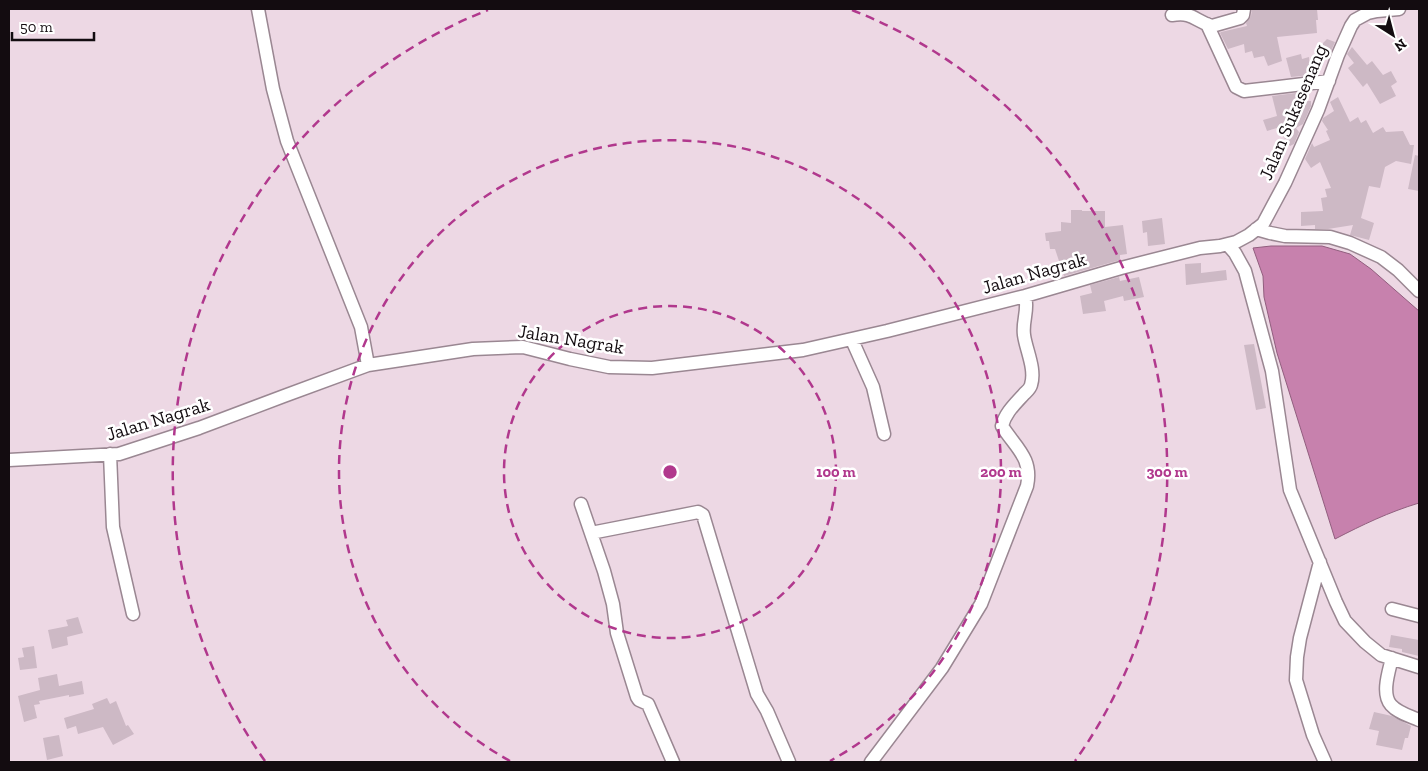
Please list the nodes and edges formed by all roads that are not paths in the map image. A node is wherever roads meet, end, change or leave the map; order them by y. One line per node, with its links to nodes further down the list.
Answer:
1 (258, 9): 12 (street)
2 (1244, 9): 5 (street)
3 (1399, 9): 6 (street, Jalan Sukasenang)
4 (1172, 15): 5 (street)
5 (1207, 24): 6 (street)
6 (1329, 81): 7 (street, Jalan Sukasenang)
7 (1256, 229): 8 (street, Jalan Sukasenang); 9 (street)
8 (1228, 245): 10 (street, Jalan Nagrak); 18 (street)
9 (1419, 290)
10 (1025, 296): 11 (street, Jalan Nagrak); 27 (street)
11 (852, 340): 12 (street, Jalan Nagrak); 13 (street)
12 (368, 365): 14 (street, Jalan Nagrak)
13 (884, 434)
14 (110, 454): 15 (street, Jalan Nagrak); 20 (street)
15 (9, 460)
16 (581, 504): 17 (street)
17 (591, 533): 25 (street); 26 (street)
18 (1320, 562): 22 (street); 28 (street)
19 (1392, 609): 21 (street)
20 (133, 614)
21 (1419, 616)
22 (1392, 658): 23 (street); 24 (street)
23 (1419, 667)
24 (1419, 720)
25 (673, 762)
26 (789, 762)
27 (871, 762)
28 (1325, 762)

